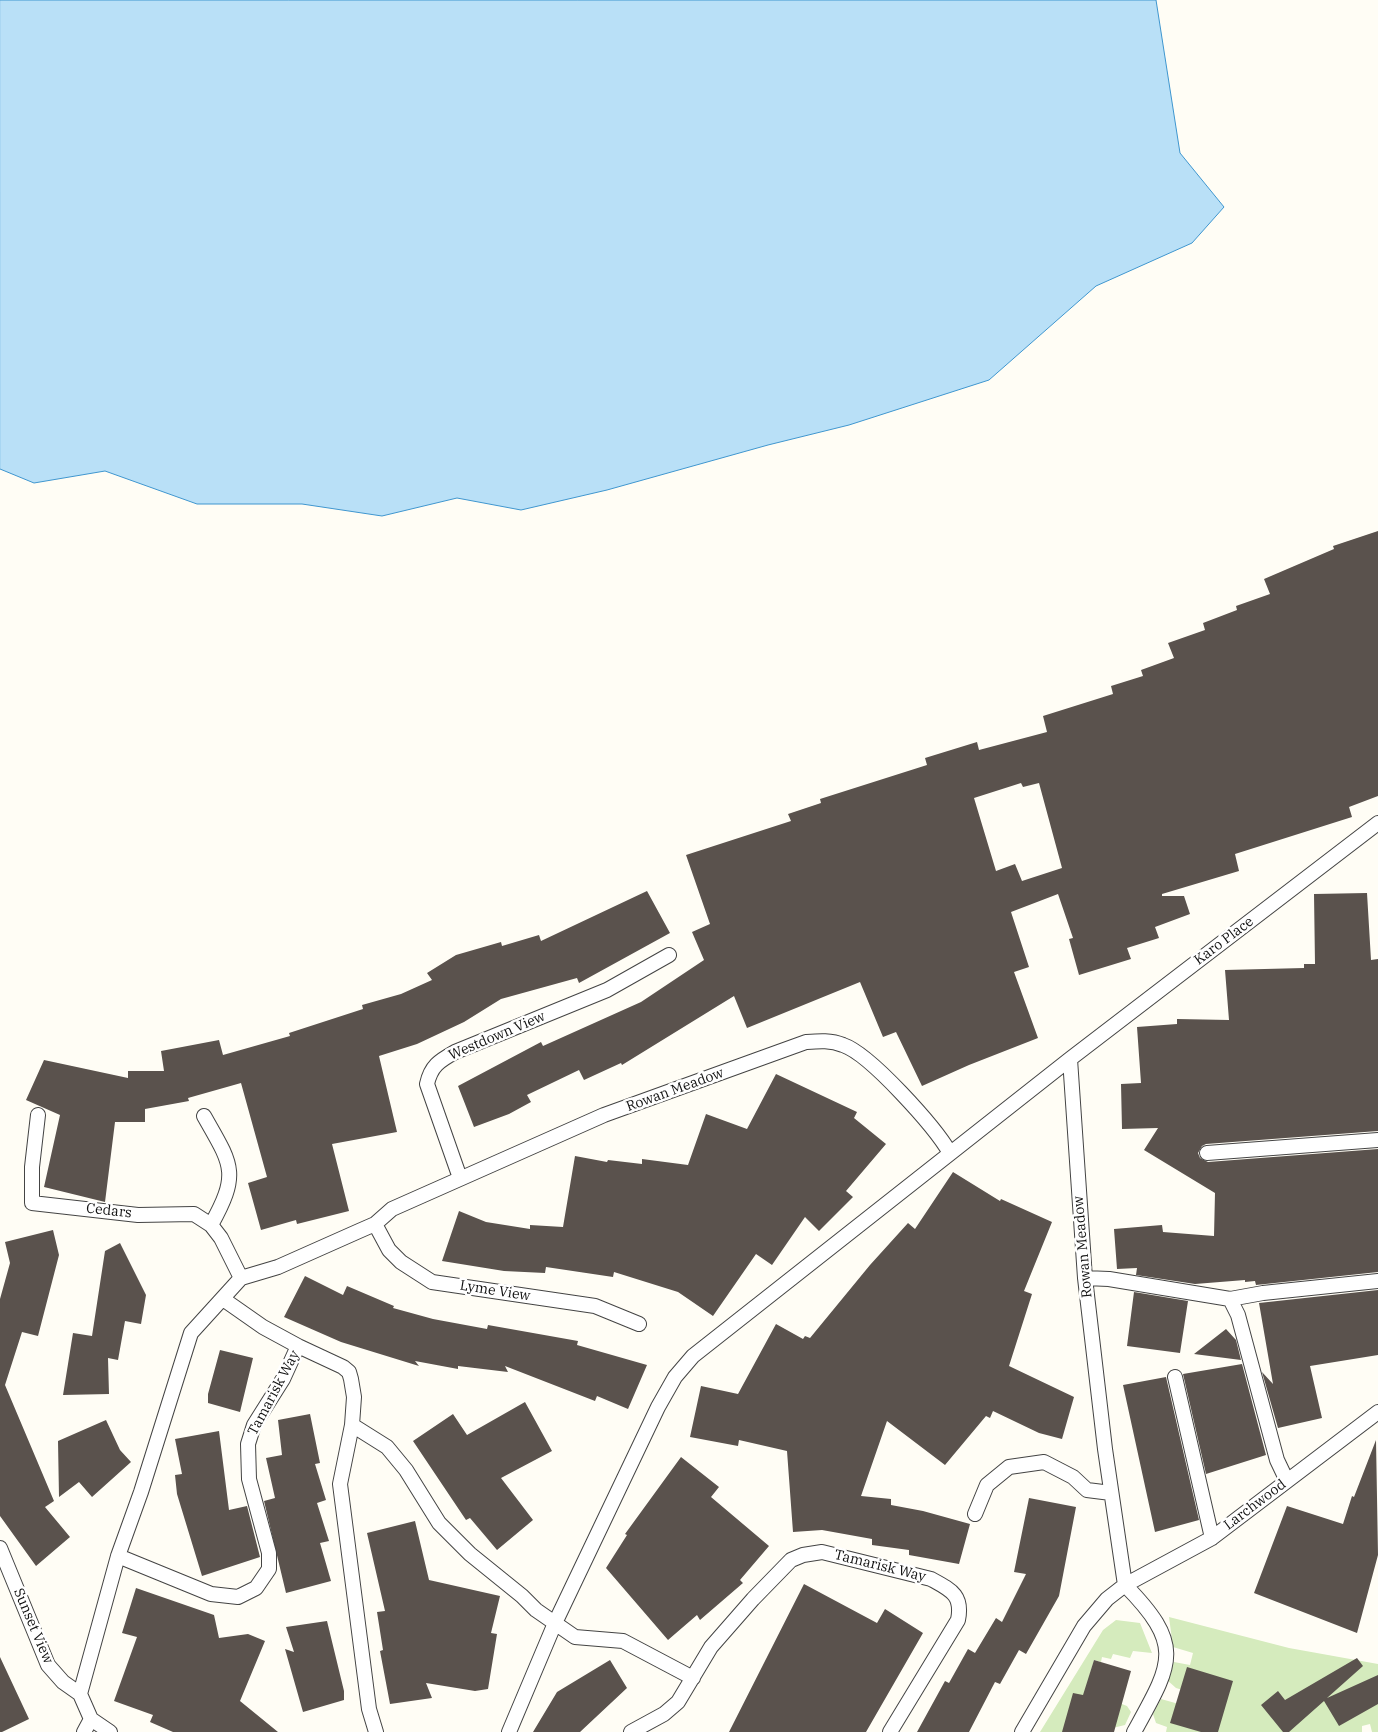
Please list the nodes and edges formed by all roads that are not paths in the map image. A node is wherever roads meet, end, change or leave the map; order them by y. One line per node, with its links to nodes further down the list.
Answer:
1 (1378, 824): 3 (lane, Karo Place)
2 (669, 955): 9 (lane, Westdown View)
3 (1070, 1059): 7 (lane); 13 (lane, Rowan Meadow)
4 (38, 1116): 11 (lane, Cedars)
5 (204, 1116): 11 (lane)
6 (1378, 1140): 8 (lane)
7 (950, 1153): 9 (lane, Rowan Meadow); 29 (lane)
8 (1207, 1153)
9 (460, 1178): 10 (lane, Rowan Meadow)
10 (375, 1224): 12 (lane, Rowan Meadow); 17 (lane, Lyme View)
11 (211, 1225): 12 (lane, Cedars)
12 (241, 1278): 15 (lane)
13 (1085, 1278): 16 (lane); 23 (lane, Rowan Meadow)
14 (1378, 1281): 16 (lane)
15 (223, 1299): 18 (lane); 27 (lane)
16 (1230, 1300): 22 (lane)
17 (639, 1324)
18 (298, 1346): 21 (lane, Tamarisk Way); 27 (lane, Tamarisk Way)
19 (1175, 1377): 25 (lane)
20 (1378, 1412): 22 (lane, Larchwood)
21 (352, 1425): 29 (lane); 35 (lane, Tamarisk Way)
22 (1286, 1481): 25 (lane, Larchwood)
23 (1111, 1493): 24 (lane); 28 (lane, Rowan Meadow)
24 (975, 1514)
25 (1212, 1538): 28 (lane, Larchwood)
26 (0, 1548): 31 (lane, Sunset View)
27 (118, 1556): 31 (lane)
28 (1125, 1585): 39 (lane, Larchwood); 40 (lane)
29 (555, 1623): 30 (lane); 36 (lane)
30 (693, 1678): 37 (lane, Tamarisk Way); 38 (lane, Tamarisk Way)
31 (80, 1694): 32 (lane)
32 (91, 1719): 33 (lane); 34 (lane)
33 (84, 1732)
34 (110, 1732)
35 (376, 1732)
36 (509, 1732)
37 (631, 1732)
38 (890, 1732)
39 (1022, 1732)
40 (1134, 1732)

